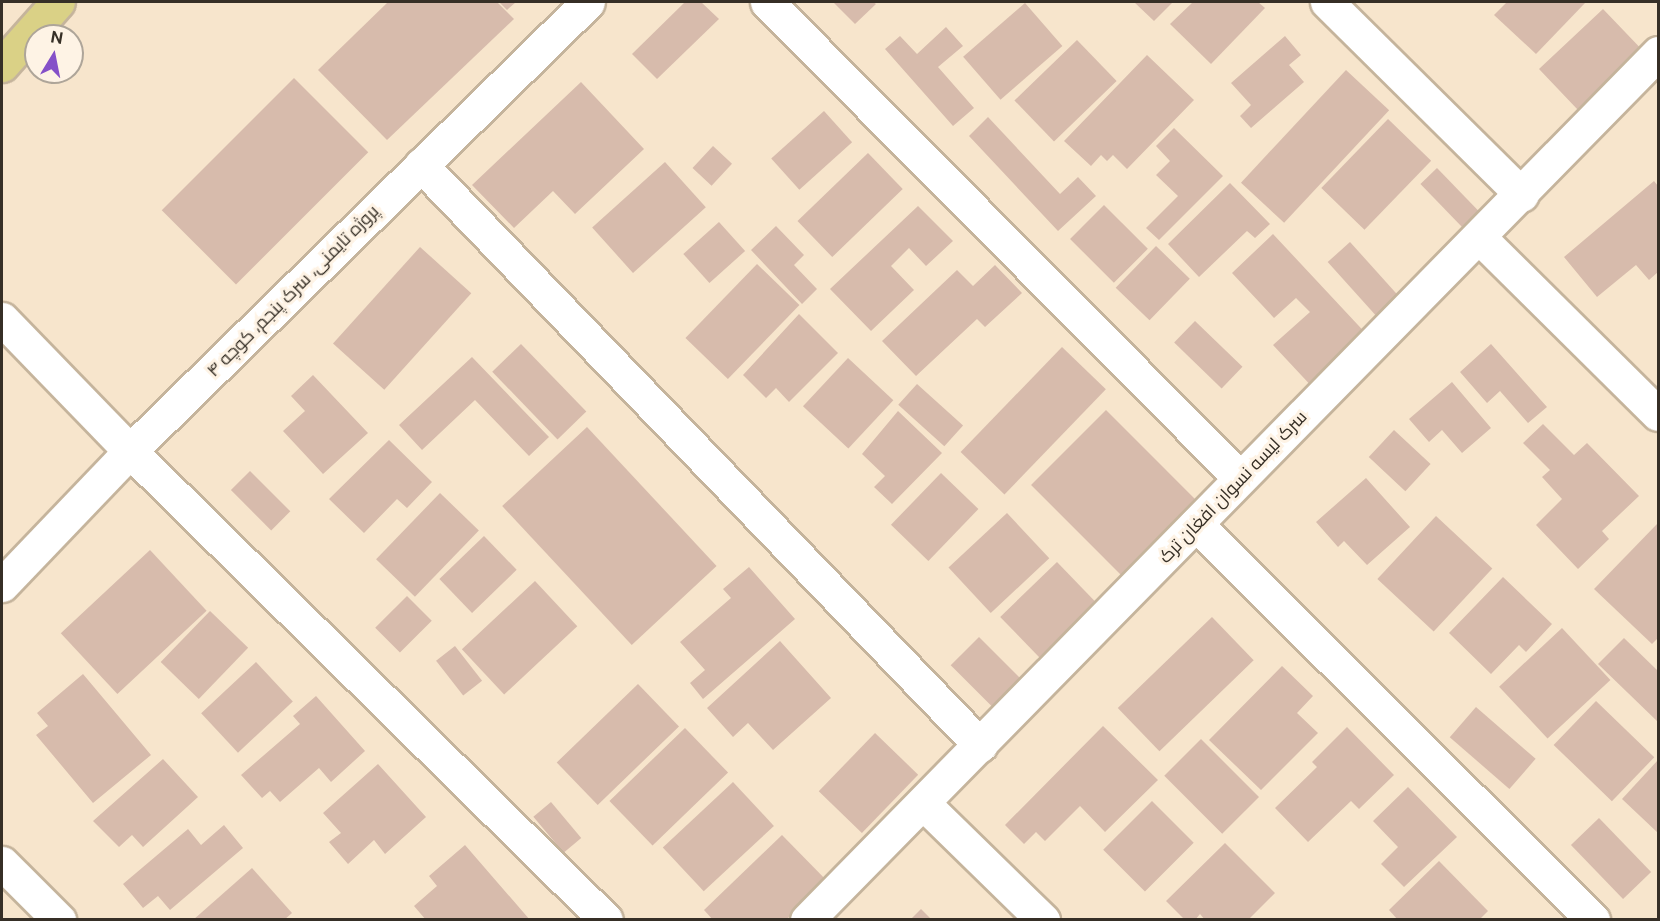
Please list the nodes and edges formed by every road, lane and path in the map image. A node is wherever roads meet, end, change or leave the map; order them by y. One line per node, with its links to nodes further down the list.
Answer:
1 (58, 2): 6 (main road)
2 (588, 2): 7 (street, پروژه تایمنی، سرک پنجم، کوچه ۴)
3 (767, 2): 13 (street)
4 (1327, 2): 8 (street)
5 (1659, 53): 8 (street, سرک لیسه نسوان افغان‌ ترک)
6 (2, 65)
7 (421, 165): 12 (street, پروژه تایمنی، سرک پنجم، کوچه ۴); 16 (street)
8 (1522, 195): 9 (street, سرک لیسه نسوان افغان‌ ترک)
9 (1480, 238): 11 (street); 13 (street, سرک لیسه نسوان افغان‌ ترک)
10 (2, 319): 12 (street)
11 (1659, 414)
12 (130, 452): 15 (street, پروژه تایمنی، سرک پنجم، کوچه ۴); 20 (street)
13 (1240, 478): 14 (street, سرک لیسه نسوان افغان‌ ترک)
14 (1196, 524): 16 (street, سرک لیسه نسوان افغان‌ ترک); 23 (street)
15 (2, 585)
16 (980, 745): 17 (street, سرک لیسه نسوان افغان‌ ترک)
17 (923, 803): 21 (street, سرک لیسه نسوان افغان‌ ترک); 22 (street)
18 (2, 863): 19 (street)
19 (59, 920)
20 (606, 920)
21 (807, 920)
22 (1043, 920)
23 (1593, 920)

